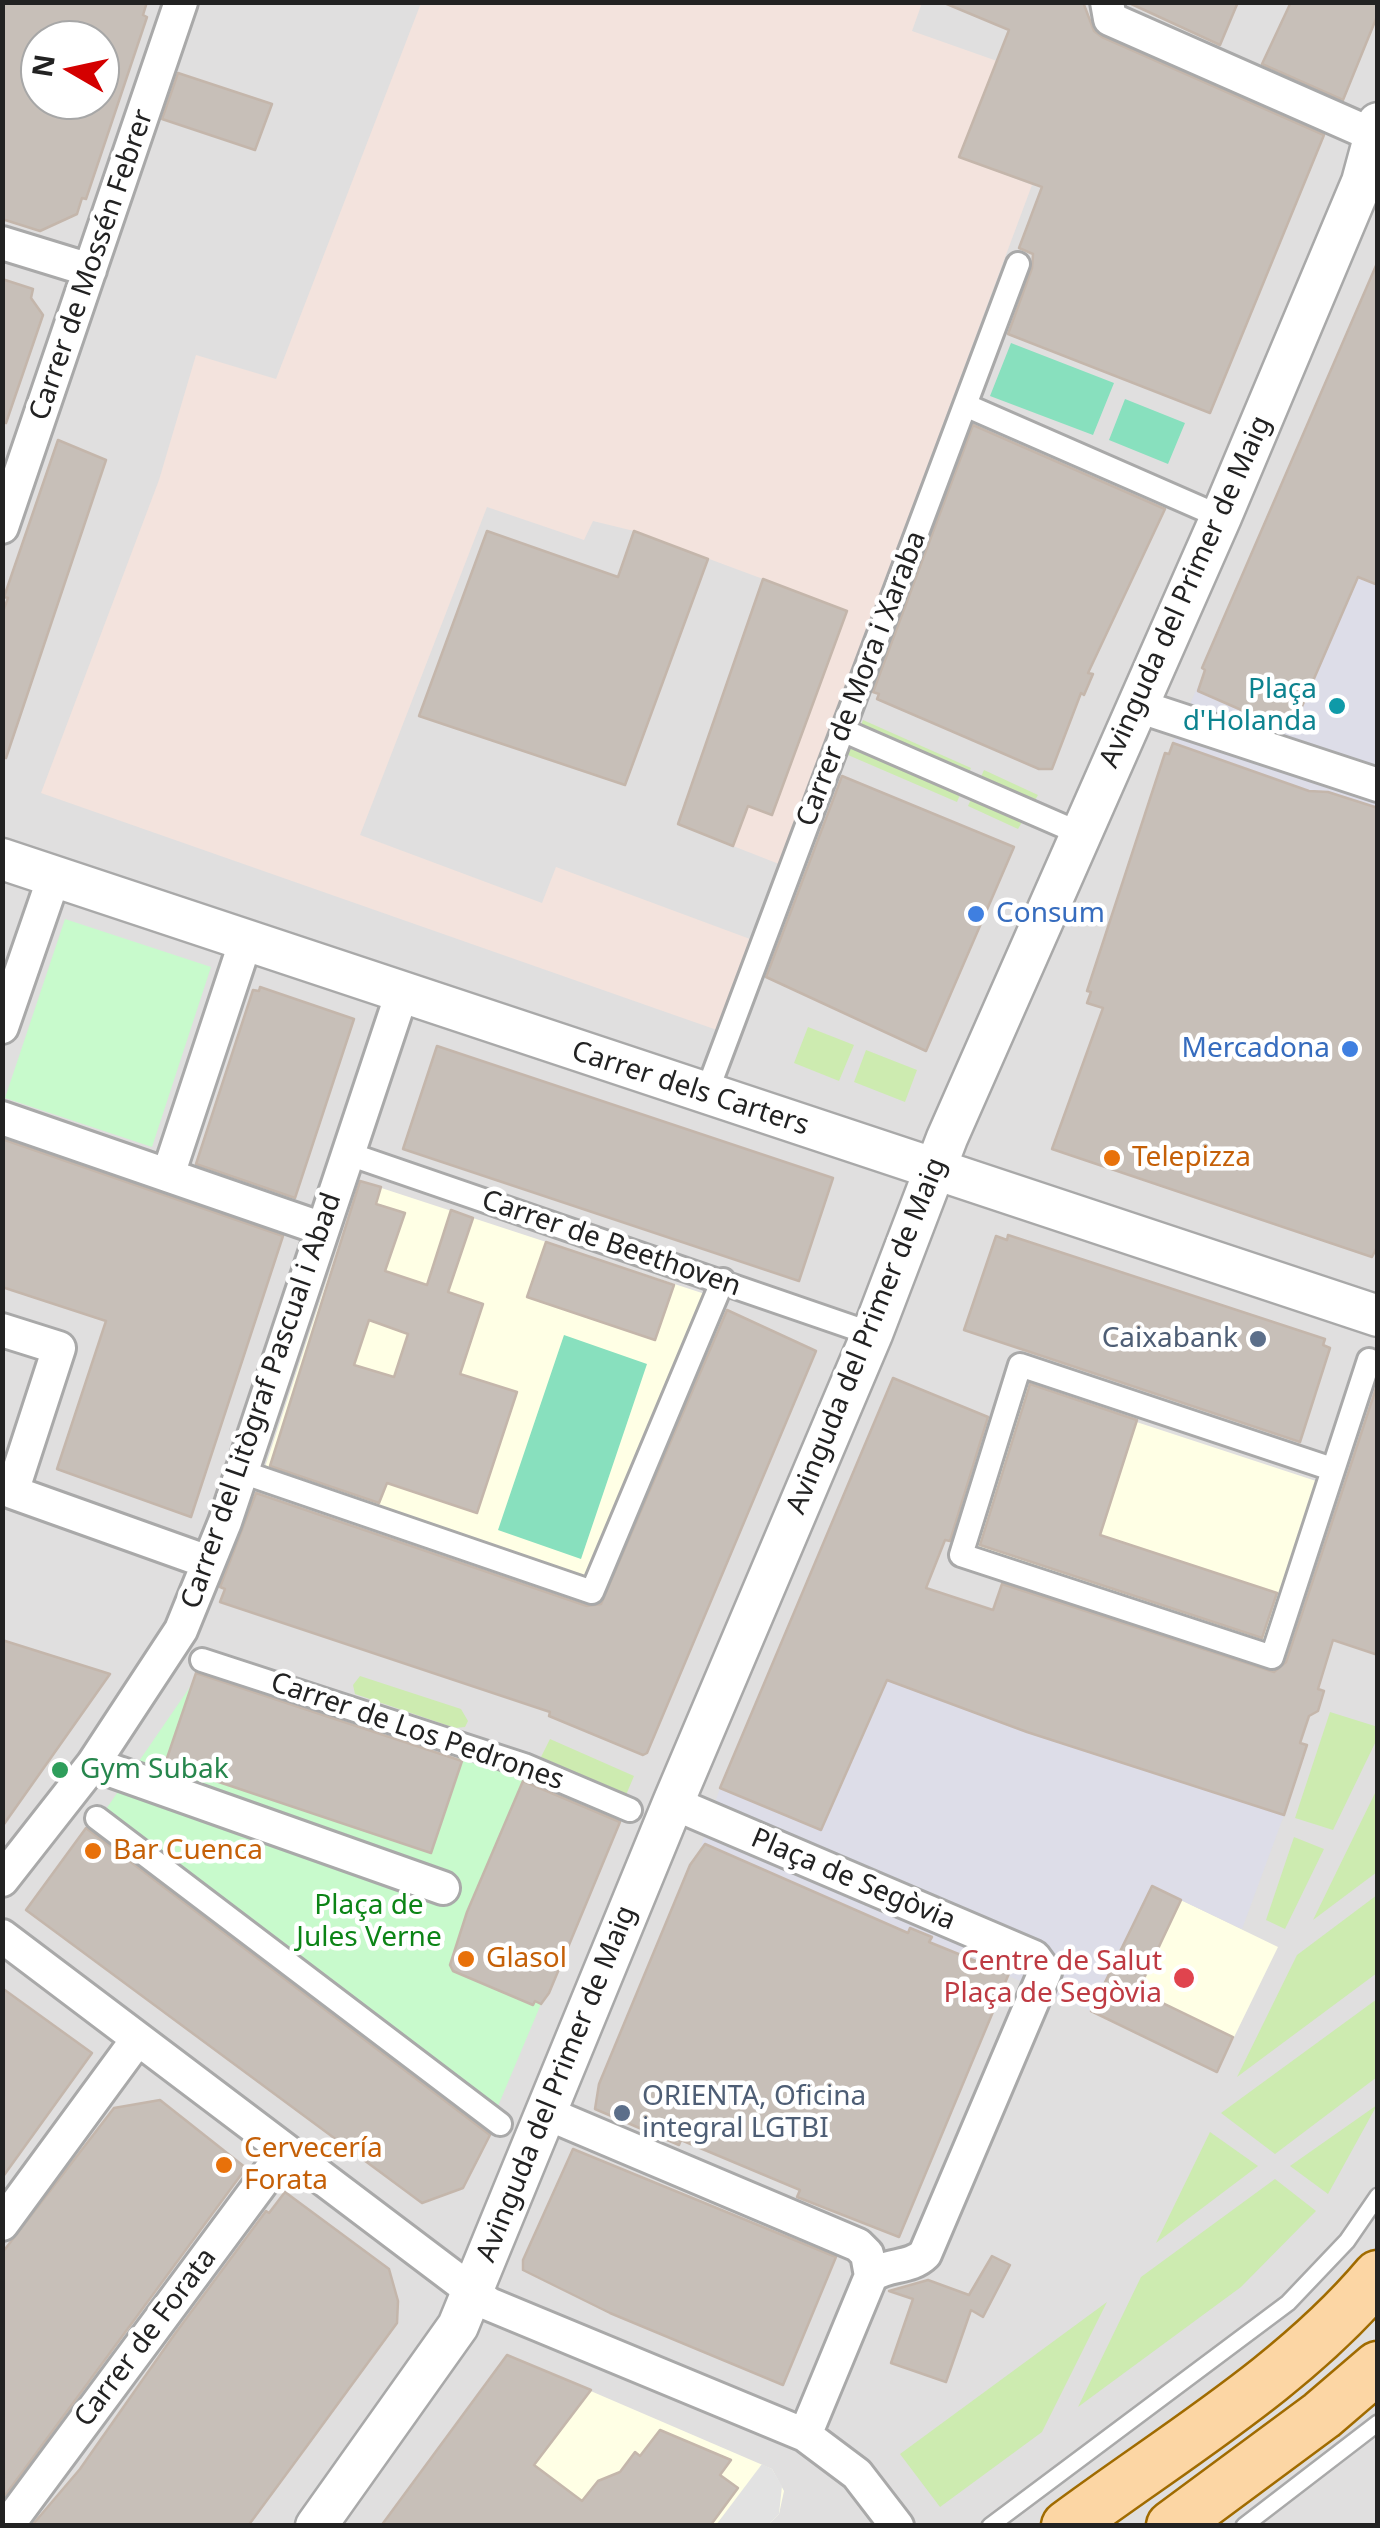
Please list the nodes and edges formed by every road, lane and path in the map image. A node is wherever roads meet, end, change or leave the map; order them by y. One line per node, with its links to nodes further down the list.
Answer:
1 (180, 2): 6 (street, Carrer de Mossén Febrer)
2 (1108, 11): 3 (street)
3 (1377, 132): 8 (street, Avinguda del Primer de Maig)
4 (2, 243): 6 (street)
5 (1018, 264): 7 (street, Carrer de Mora i Xaraba)
6 (90, 270): 9 (street, Carrer de Mossén Febrer)
7 (965, 405): 8 (street); 11 (street, Carrer de Mora i Xaraba)
8 (1220, 517): 10 (street, Avinguda del Primer de Maig)
9 (2, 527)
10 (1138, 706): 12 (street); 13 (street, Avinguda del Primer de Maig)
11 (842, 730): 13 (street); 19 (street, Carrer de Mora i Xaraba)
12 (1378, 785)
13 (1079, 832): 22 (street, Avinguda del Primer de Maig)
14 (2, 859): 15 (street, Carrer dels Carters)
15 (54, 877): 16 (street, Carrer dels Carters); 18 (street)
16 (246, 940): 17 (street, Carrer dels Carters); 23 (street)
17 (402, 993): 19 (street, Carrer dels Carters); 21 (street, Carrer del Litògraf Pascual i Abad)
18 (2, 1028)
19 (706, 1094): 22 (street, Carrer dels Carters)
20 (2, 1118): 23 (street)
21 (350, 1154): 24 (street, Carrer del Litògraf Pascual i Abad); 25 (street, Carrer de Beethoven)
22 (937, 1172): 26 (street, Carrer dels Carters); 28 (street, Avinguda del Primer de Maig)
23 (168, 1175): 24 (street)
24 (323, 1228): 31 (street, Carrer del Litògraf Pascual i Abad)
25 (722, 1280): 28 (street, Carrer de Beethoven); 31 (street)
26 (1378, 1316)
27 (2, 1330): 32 (street)
28 (872, 1334): 35 (street, Avinguda del Primer de Maig)
29 (1368, 1360): 30 (street)
30 (1332, 1469): 30 (street)
31 (242, 1472): 32 (street, Carrer del Litògraf Pascual i Abad)
32 (208, 1562): 34 (street, Carrer del Litògraf Pascual i Abad)
33 (202, 1660): 36 (street, Carrer de Los Pedrones)
34 (94, 1764): 38 (street, Carrer del Litògraf Pascual i Abad); 39 (street)
35 (672, 1804): 42 (street, Avinguda del Primer de Maig); 47 (street, Plaça de Segòvia)
36 (630, 1810)
37 (97, 1818): 43 (street)
38 (2, 1880)
39 (443, 1888)
40 (2, 1936): 41 (street)
41 (137, 2040): 44 (street); 46 (street)
42 (546, 2113): 47 (street); 49 (street, Avinguda del Primer de Maig)
43 (500, 2124)
44 (285, 2151): 49 (street); 53 (street, Carrer de Forata)
45 (1378, 2196): 56 (lane)
46 (2, 2224)
47 (872, 2276): 52 (street)
48 (1378, 2276): 57 (main road)
49 (472, 2292): 52 (street); 54 (street, Avinguda del Primer de Maig)
50 (1378, 2367): 58 (main road)
51 (1378, 2423): 59 (lane)
52 (805, 2435): 55 (street)
53 (7, 2526)
54 (316, 2526)
55 (897, 2526)
56 (990, 2526)
57 (1067, 2526)
58 (1172, 2526)
59 (1244, 2526)

